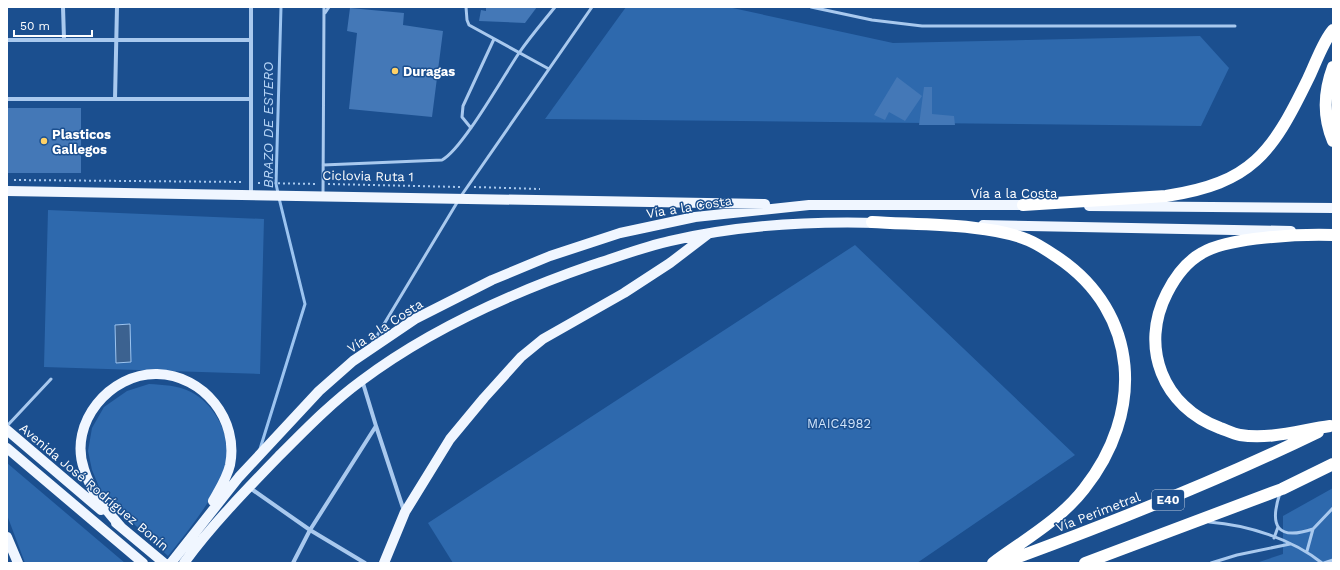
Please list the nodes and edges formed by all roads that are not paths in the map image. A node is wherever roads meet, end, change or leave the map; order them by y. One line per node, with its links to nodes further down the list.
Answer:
1 (63, 7): 13 (street)
2 (116, 7): 16 (street)
3 (251, 7): 17 (street)
4 (324, 7): 10 (lane)
5 (329, 7): 10 (lane)
6 (466, 7): 14 (lane)
7 (555, 7): 18 (lane)
8 (592, 7): 20 (lane)
9 (811, 7): 11 (lane)
10 (325, 13): 26 (lane)
11 (1235, 26)
12 (1333, 30): 32 (highway)
13 (64, 39): 15 (street); 16 (street)
14 (494, 39): 18 (lane); 24 (lane)
15 (7, 40)
16 (116, 40): 17 (street); 22 (street)
17 (251, 40): 23 (street)
18 (520, 52): 20 (lane); 24 (lane)
19 (1333, 68): 25 (highway)
20 (549, 69): 30 (lane)
21 (7, 98): 22 (street)
22 (115, 99): 23 (street)
23 (249, 99): 28 (street)
24 (470, 128): 26 (lane)
25 (1333, 141)
26 (323, 165): 29 (lane)
27 (7, 191): 28 (main road)
28 (251, 194): 29 (main road)
29 (323, 195): 30 (main road)
30 (460, 198): 31 (main road); 37 (lane)
31 (809, 205): 32 (main road, Vía a la Costa); 37 (main road, Vía a la Costa)
32 (1023, 205): 33 (main road, Vía a la Costa)
33 (1333, 208)
34 (872, 222): 35 (main road); 36 (main road); 69 (highway)
35 (1333, 233): 40 (highway)
36 (709, 234): 39 (main road); 49 (main road)
37 (368, 351): 53 (main road, Vía a la Costa)
38 (51, 379): 41 (lane)
39 (362, 380): 42 (street); 46 (main road)
40 (1331, 425): 70 (highway, Vía Perimetral / E40)
41 (7, 426)
42 (376, 426): 49 (street); 54 (street)
43 (7, 430): 51 (main road, Avenida José Rodríguez Bonín)
44 (7, 448): 62 (main road, Avenida José Rodríguez Bonín)
45 (1333, 464): 47 (highway, E40)
46 (249, 487): 54 (street); 65 (main road)
47 (1282, 489): 50 (highway, E40); 52 (lane)
48 (1333, 508): 55 (lane)
49 (405, 512): 68 (main road)
50 (1201, 521): 57 (lane); 71 (highway, E40)
51 (121, 527): 53 (main road); 63 (main road, Avenida José Rodríguez Bonín)
52 (1278, 527): 55 (lane); 57 (lane)
53 (196, 530): 64 (main road, Vía a la Costa)
54 (310, 530): 66 (street); 67 (street)
55 (1313, 530): 59 (lane)
56 (7, 537): 61 (main road)
57 (1274, 538): 58 (lane)
58 (1290, 544): 59 (lane); 72 (lane)
59 (1307, 551): 73 (lane)
60 (1333, 560): 73 (lane)
61 (18, 563)
62 (142, 563)
63 (164, 563)
64 (171, 563)
65 (184, 563)
66 (293, 563)
67 (365, 563)
68 (384, 563)
69 (993, 563)
70 (1002, 563)
71 (1085, 563)
72 (1211, 563)
73 (1323, 563)

